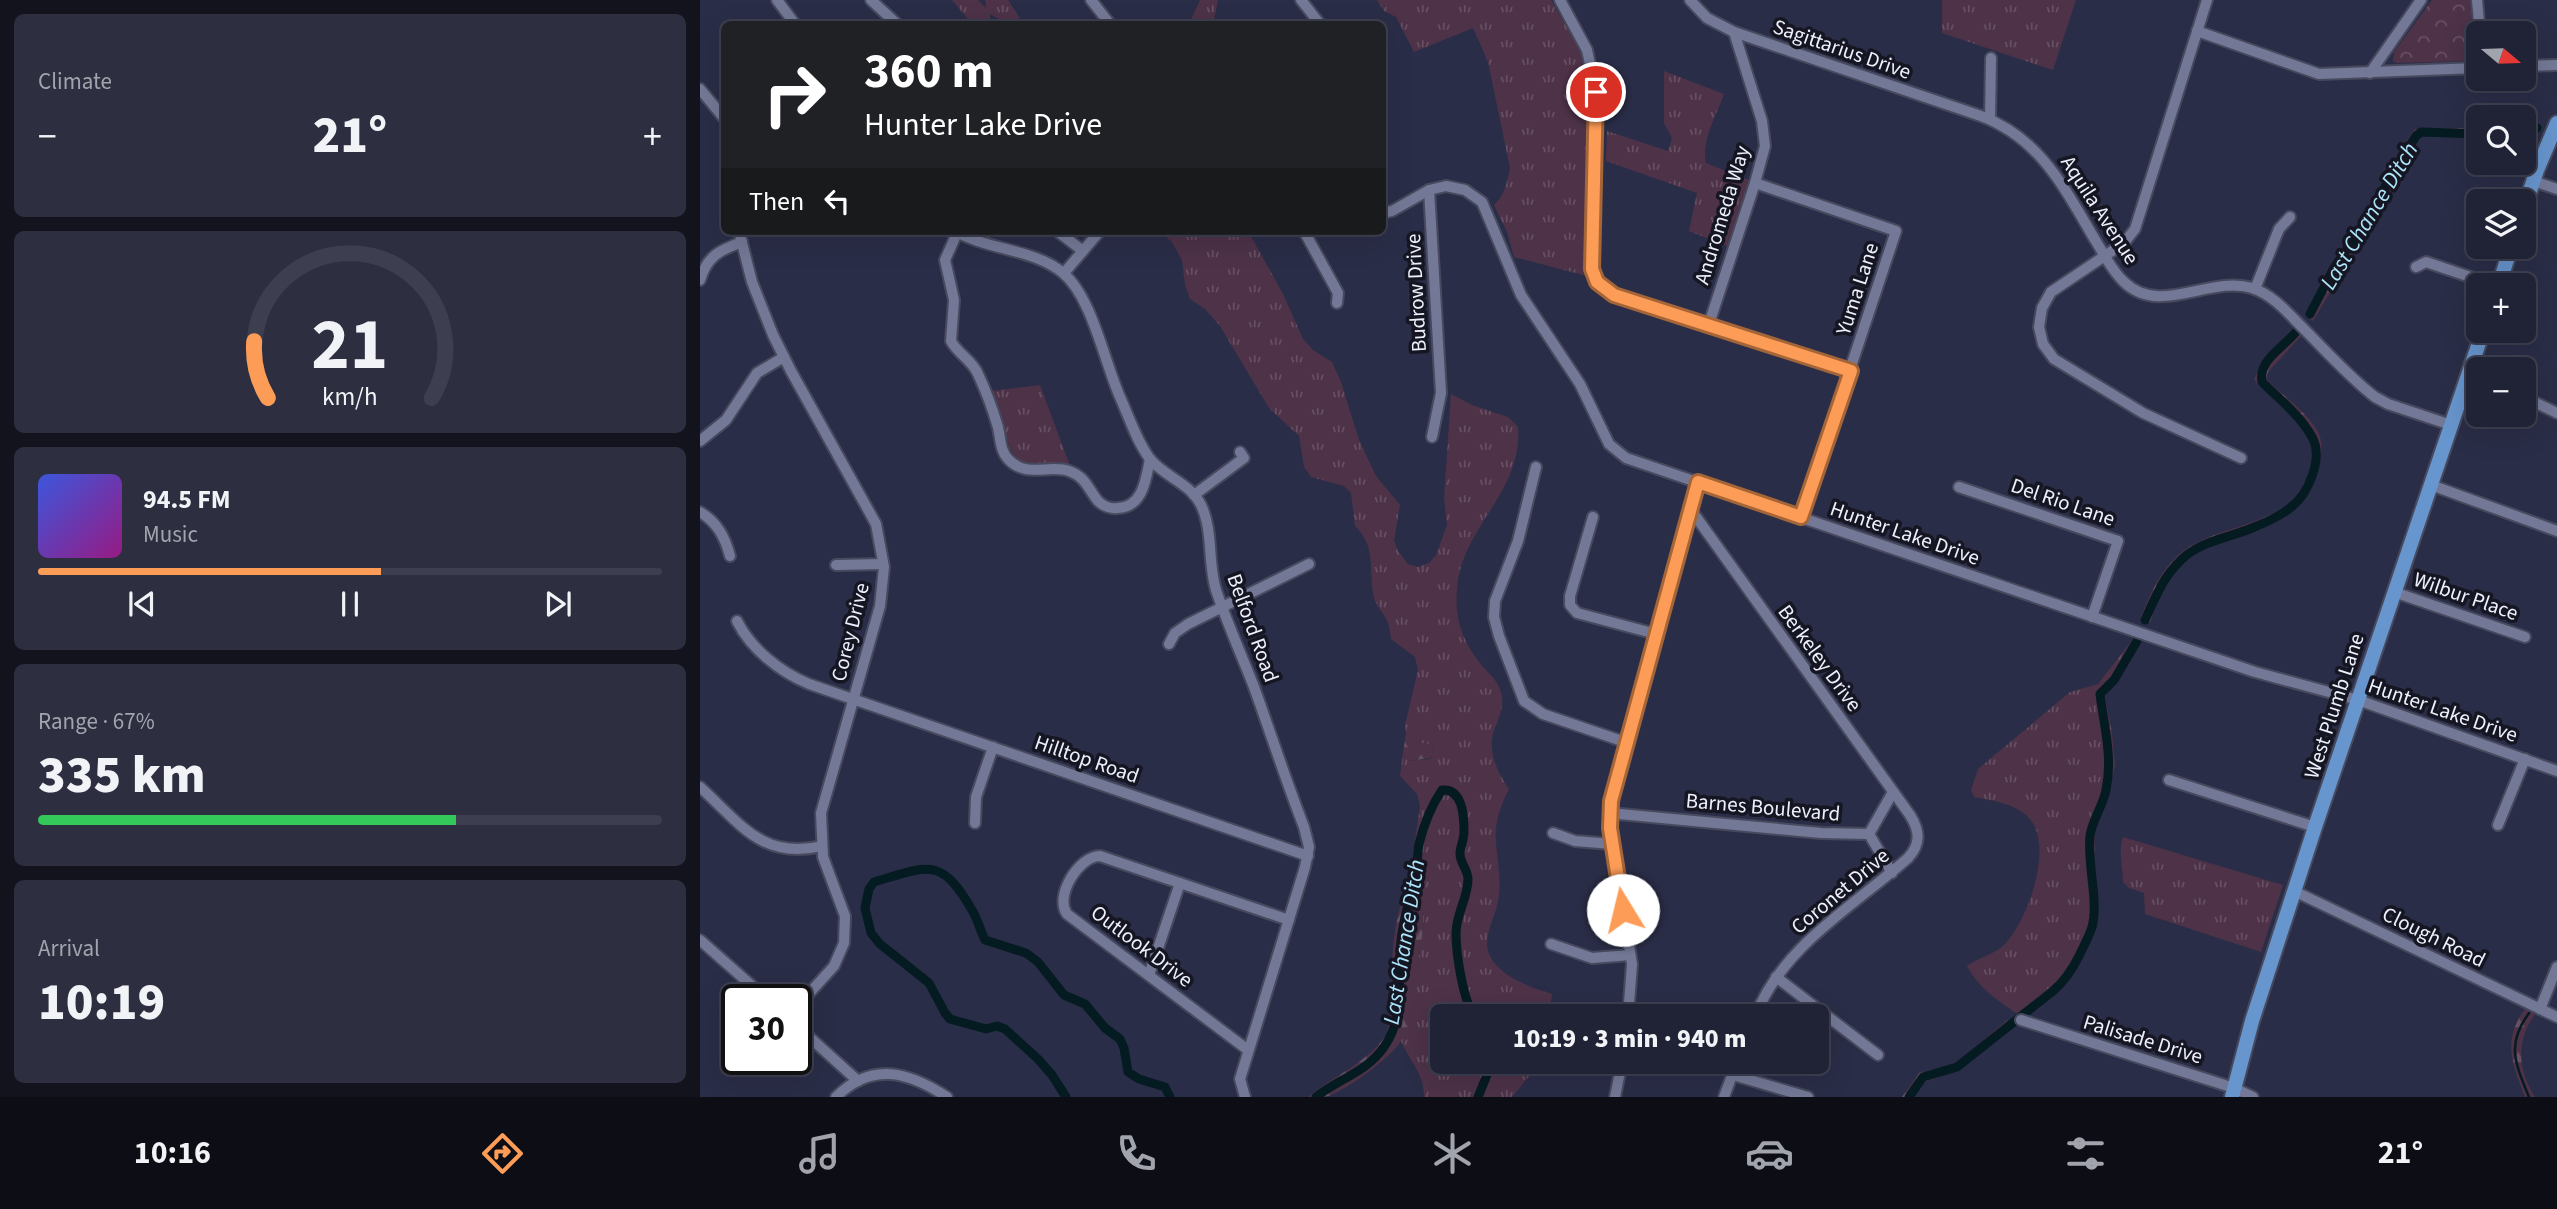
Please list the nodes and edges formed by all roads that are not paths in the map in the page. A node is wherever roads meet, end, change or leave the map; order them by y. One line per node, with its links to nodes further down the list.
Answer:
1 (777, 0): 10 (street)
2 (872, 0): 11 (street)
3 (1091, 0): 12 (street)
4 (1301, 0): 13 (street)
5 (1560, 0): 47 (street)
6 (1690, 0): 16 (street, Sagittarius Drive)
7 (2207, 0): 15 (street)
8 (2421, 0): 21 (street)
9 (2477, 0): 14 (street)
10 (793, 21)
11 (894, 21)
12 (1108, 21)
13 (1318, 21)
14 (2479, 21)
15 (2197, 31): 21 (street); 40 (street)
16 (1734, 33): 24 (street, Sagittarius Drive); 27 (street, Andromeda Way)
17 (1991, 58): 24 (street)
18 (2557, 65): 19 (street)
19 (2536, 66)
20 (2466, 69): 21 (street)
21 (2370, 73)
22 (700, 89): 23 (street)
23 (721, 114)
24 (1990, 119): 40 (street, Aquila Avenue)
25 (2557, 123): 26 (main road)
26 (2533, 181): 28 (main road); 29 (street)
27 (1755, 183): 47 (street, Andromeda Way); 49 (street, Yuma Lane)
28 (2530, 189)
29 (2557, 189)
30 (1429, 190): 31 (street, Hunter Lake Drive); 54 (street, Budrow Drive); 60 (street, Hunter Lake Drive)
31 (1386, 212)
32 (2290, 217): 45 (street)
33 (955, 235): 58 (street)
34 (963, 235): 42 (street)
35 (1062, 235): 39 (street)
36 (1097, 235): 39 (street)
37 (1306, 235): 46 (street)
38 (741, 236): 44 (street); 48 (street, Corey Drive)
39 (1083, 251): 42 (street)
40 (2105, 256): 45 (street, Aquila Avenue); 57 (street)
41 (2416, 267): 43 (street)
42 (1064, 273): 58 (street)
43 (2466, 276)
44 (700, 280)
45 (2255, 289): 53 (street)
46 (1337, 303)
47 (1709, 327): 49 (street)
48 (784, 357): 55 (street); 70 (street, Corey Drive)
49 (1851, 371): 67 (street, Yuma Lane)
50 (2466, 391): 53 (main road, West Plumb Lane)
51 (2536, 403): 52 (street)
52 (2557, 414)
53 (2451, 425): 61 (main road, West Plumb Lane)
54 (1432, 437)
55 (700, 441)
56 (1240, 452): 63 (street)
57 (2241, 458)
58 (1150, 459): 63 (street)
59 (1536, 467): 82 (street)
60 (1698, 482): 64 (street); 67 (street, Hunter Lake Drive)
61 (2431, 485): 68 (street); 73 (main road, West Plumb Lane)
62 (1959, 487): 75 (street, Del Rio Lane)
63 (1194, 495): 74 (street, Belford Road)
64 (1689, 507): 77 (street); 88 (street, Berkeley Drive)
65 (700, 512): 69 (street)
66 (1593, 517): 77 (street)
67 (1801, 517): 75 (street, Hunter Lake Drive)
68 (2557, 531)
69 (730, 556)
70 (883, 564): 72 (street); 80 (street, Corey Drive)
71 (1309, 564): 74 (street)
72 (836, 565)
73 (2394, 592): 78 (street, Wilbur Place); 81 (main road, West Plumb Lane)
74 (1222, 607): 79 (street); 97 (street, Belford Road)
75 (2092, 617): 81 (street, Hunter Lake Drive)
76 (737, 621): 80 (street, Hilltop Road)
77 (1656, 634): 82 (street)
78 (2525, 638)
79 (1169, 644)
80 (853, 698): 83 (street, Hilltop Road); 96 (street, Corey Drive)
81 (2358, 700): 84 (street, Hunter Lake Drive); 92 (main road, West Plumb Lane)
82 (1625, 741): 89 (street)
83 (993, 747): 90 (street); 97 (street, Hilltop Road)
84 (2525, 759): 85 (street, Hunter Lake Drive); 91 (street)
85 (2557, 771)
86 (2169, 780): 92 (street)
87 (700, 787): 96 (street)
88 (1893, 792): 94 (street); 98 (street, Coronet Drive)
89 (1609, 813): 94 (street, Barnes Boulevard); 95 (street)
90 (975, 823)
91 (2498, 825)
92 (2315, 827): 100 (main road, West Plumb Lane)
93 (1553, 833): 95 (street)
94 (1869, 834): 98 (street, Barnes Boulevard)
95 (1612, 844): 104 (street)
96 (822, 846): 109 (street, Corey Drive)
97 (1308, 856): 101 (street, Belford Road)
98 (1892, 873): 107 (street, Coronet Drive)
99 (1180, 883): 101 (street, Outlook Drive); 106 (street); 106 (street, Outlook Drive)
100 (2294, 891): 112 (street, Clough Road); 121 (main road, West Plumb Lane)
101 (1289, 920): 116 (street, Belford Road)
102 (700, 940): 108 (street)
103 (1551, 944): 104 (street)
104 (1630, 955): 110 (street)
105 (2557, 967): 112 (street)
106 (1149, 975): 116 (street, Outlook Drive)
107 (1776, 977): 111 (street, Coronet Drive); 117 (street)
108 (750, 984)
109 (812, 990)
110 (1629, 1004)
111 (1762, 1004)
112 (2540, 1009): 113 (street, Clough Road)
113 (2557, 1017)
114 (2021, 1020): 121 (street, Palisade Drive)
115 (812, 1039): 120 (street)
116 (1248, 1050): 124 (street, Belford Road)
117 (1878, 1055)
118 (1620, 1074): 125 (street)
119 (1733, 1075): 126 (street); 127 (street)
120 (858, 1081): 122 (street); 123 (street)
121 (2233, 1092): 128 (street, Palisade Drive)
122 (836, 1097)
123 (947, 1097)
124 (1245, 1097)
125 (1615, 1097)
126 (1724, 1097)
127 (1808, 1097)
128 (2253, 1097)

